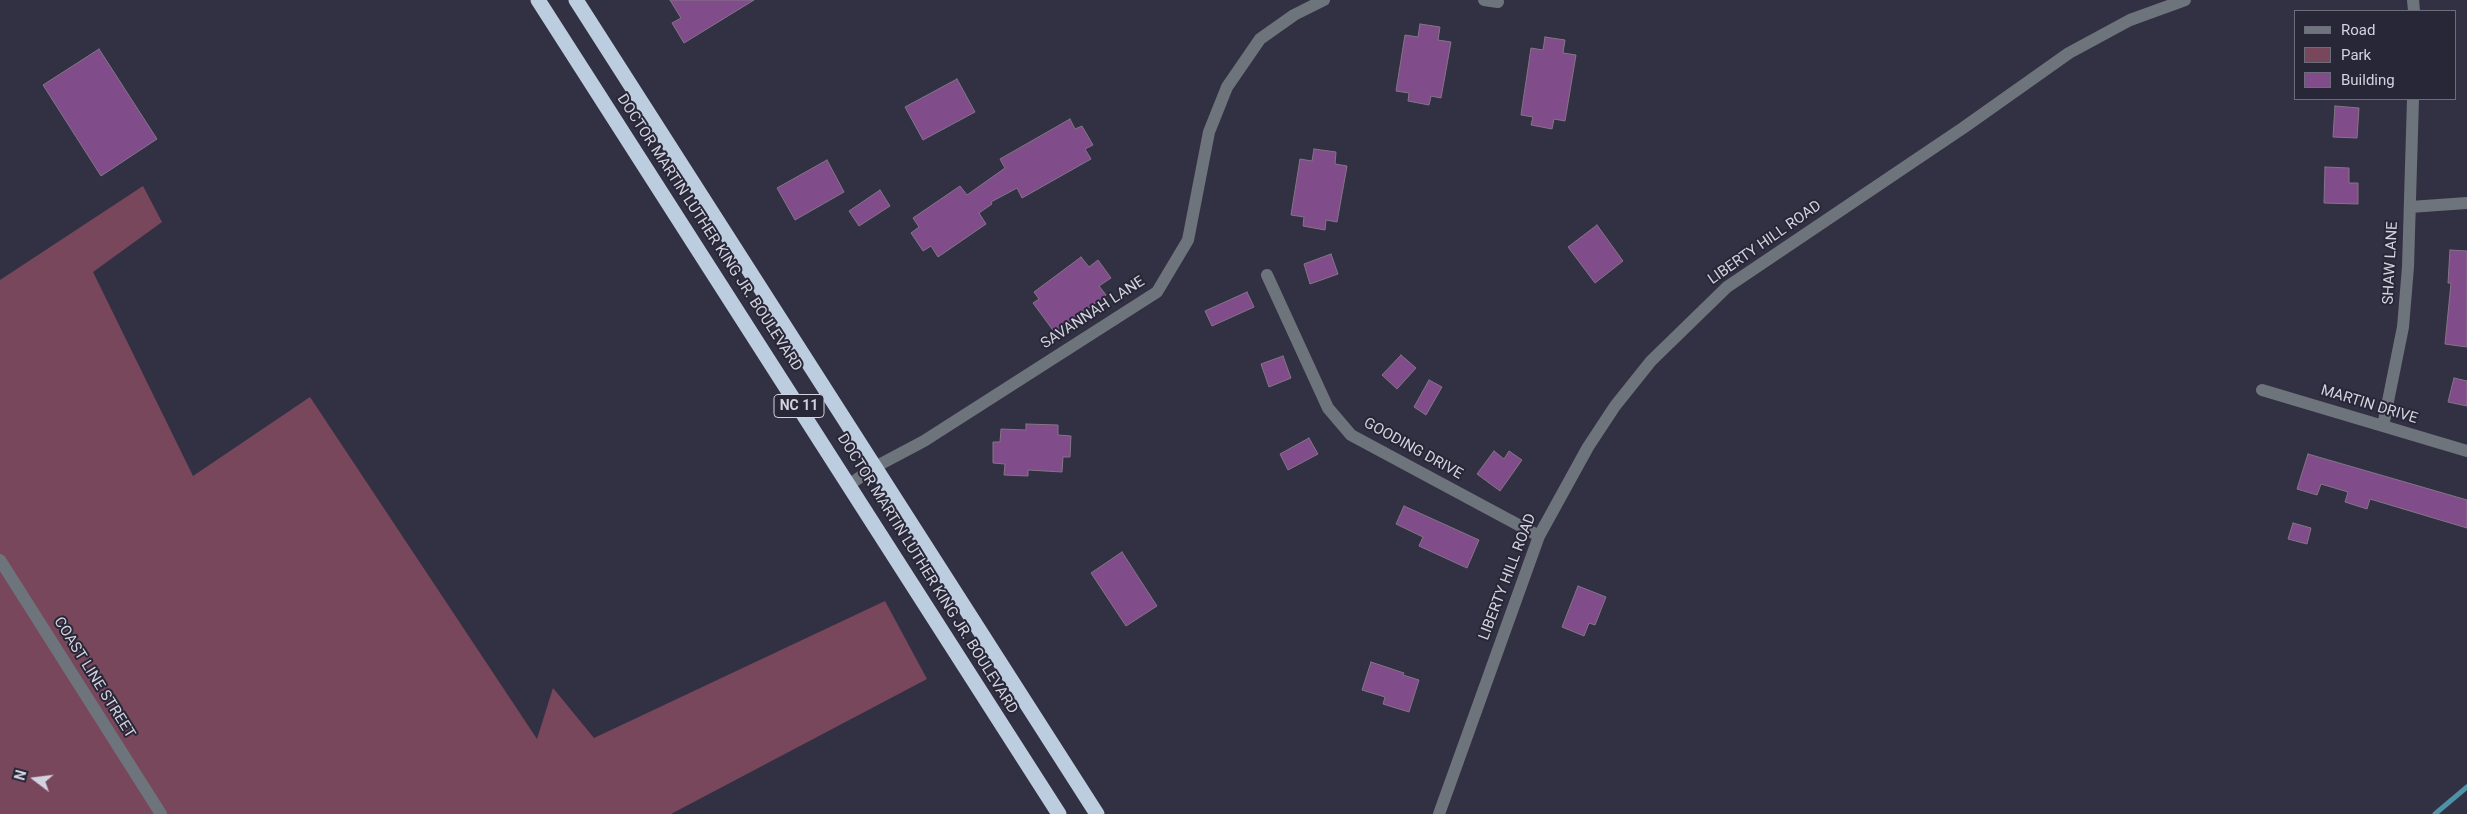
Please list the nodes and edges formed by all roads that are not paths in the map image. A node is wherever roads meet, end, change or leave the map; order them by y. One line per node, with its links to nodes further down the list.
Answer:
1 (538, 0): 15 (highway, DOCTOR MARTIN LUTHER KING JR. BOULEVARD / NC 11)
2 (576, 0): 14 (highway, DOCTOR MARTIN LUTHER KING JR. BOULEVARD / NC 11)
3 (1324, 0): 14 (street, SAVANNAH LANE)
4 (1484, 0): 6 (street)
5 (2185, 0): 16 (street, LIBERTY HILL ROAD)
6 (1498, 2)
7 (2412, 100): 9 (street, SHAW LANE)
8 (2467, 203): 9 (street)
9 (2410, 207): 12 (street, SHAW LANE)
10 (1268, 275): 16 (street, GOODING DRIVE)
11 (2262, 390): 12 (street, MARTIN DRIVE)
12 (2383, 426): 13 (street, MARTIN DRIVE)
13 (2467, 451)
14 (875, 467): 15 (street, SAVANNAH LANE); 20 (highway, DOCTOR MARTIN LUTHER KING JR. BOULEVARD / NC 11)
15 (850, 484): 19 (highway, DOCTOR MARTIN LUTHER KING JR. BOULEVARD / NC 11)
16 (1539, 536): 21 (street, LIBERTY HILL ROAD)
17 (0, 560): 18 (street, COAST LINE STREET)
18 (161, 814)
19 (1059, 814)
20 (1097, 814)
21 (1439, 814)

